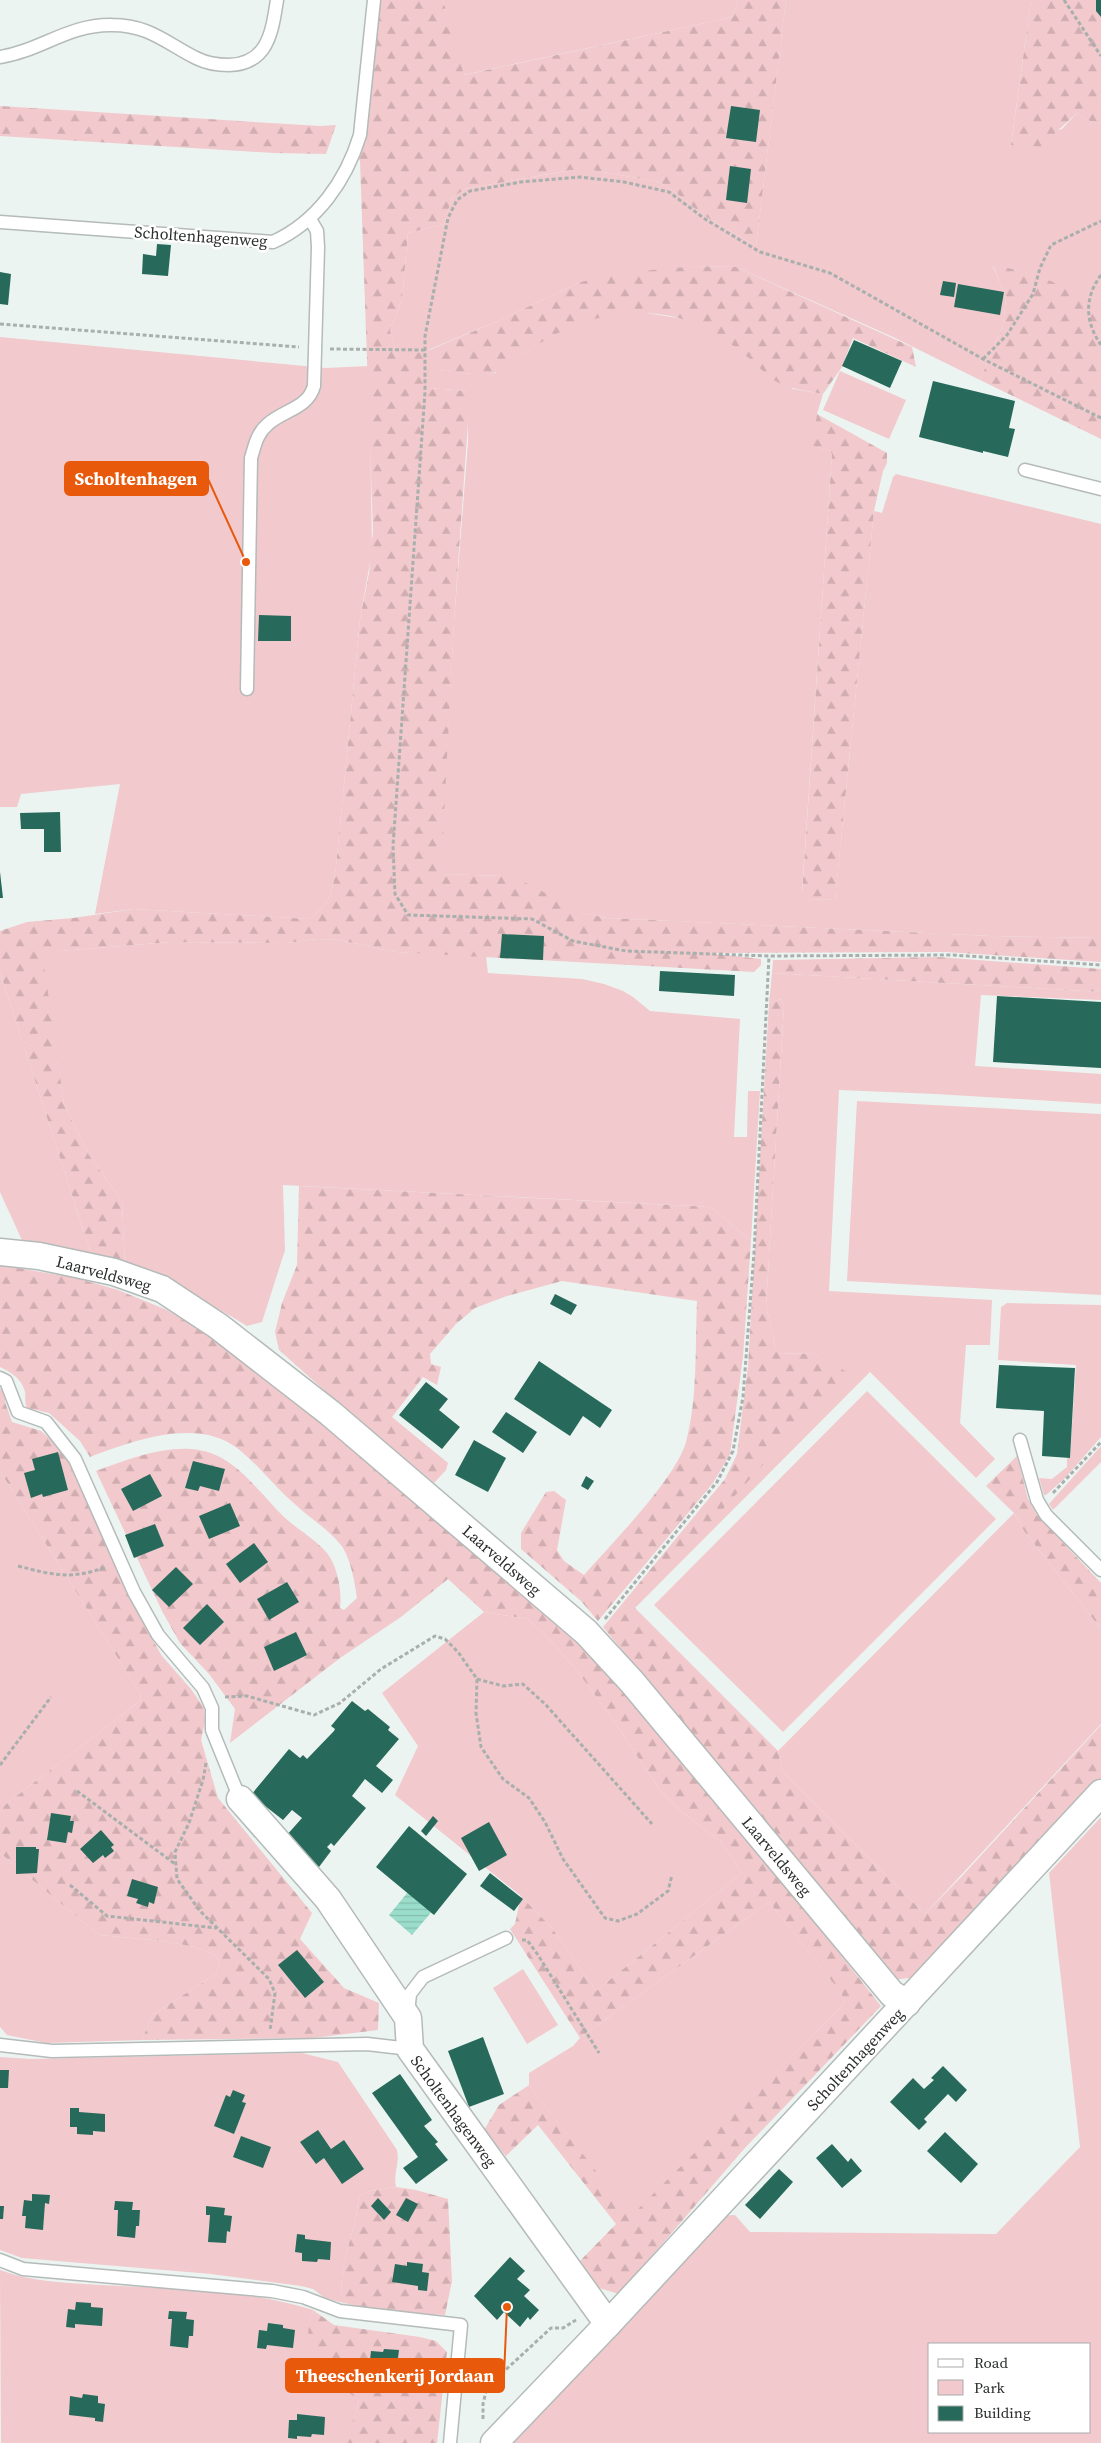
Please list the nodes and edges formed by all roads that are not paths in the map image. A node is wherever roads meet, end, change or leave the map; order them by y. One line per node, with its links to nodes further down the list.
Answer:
1 (277, 0): 3 (lane)
2 (374, 0): 4 (lane, Scholtenhagenweg)
3 (0, 57)
4 (310, 220): 5 (lane, Scholtenhagenweg); 8 (lane)
5 (0, 222)
6 (1025, 470): 7 (lane)
7 (1101, 489)
8 (247, 689)
9 (0, 1252): 16 (street, Laarveldsweg)
10 (0, 1378): 14 (lane)
11 (1020, 1440): 12 (lane)
12 (1101, 1570)
13 (1101, 1793): 16 (street, Scholtenhagenweg)
14 (240, 1799): 17 (street)
15 (506, 1938): 17 (lane)
16 (907, 2003): 21 (street, Scholtenhagenweg)
17 (408, 2018): 19 (street, Scholtenhagenweg)
18 (0, 2045): 19 (lane)
19 (410, 2049): 21 (street, Scholtenhagenweg)
20 (0, 2260): 23 (lane)
21 (602, 2316): 22 (street, Scholtenhagenweg)
22 (488, 2433)
23 (450, 2443)

